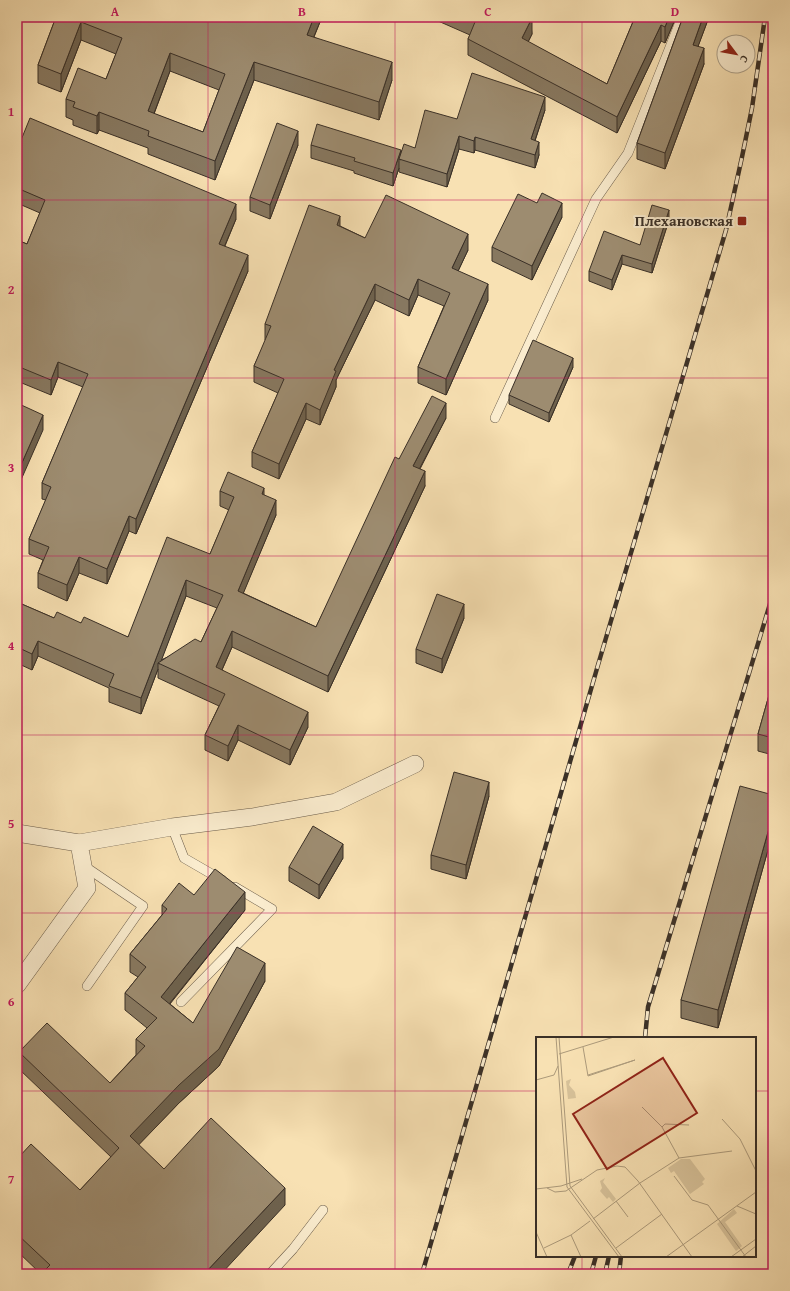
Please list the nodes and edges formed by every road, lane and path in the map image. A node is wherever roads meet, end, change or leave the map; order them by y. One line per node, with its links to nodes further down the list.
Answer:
1 (682, 17): 2 (lane)
2 (495, 418)
3 (415, 764): 4 (street)
4 (172, 827): 6 (street); 10 (lane)
5 (17, 833): 6 (street)
6 (79, 843): 7 (street)
7 (83, 865): 8 (street); 9 (lane)
8 (17, 985)
9 (87, 986)
10 (181, 1002)
11 (322, 1210): 12 (lane)
12 (270, 1274)

